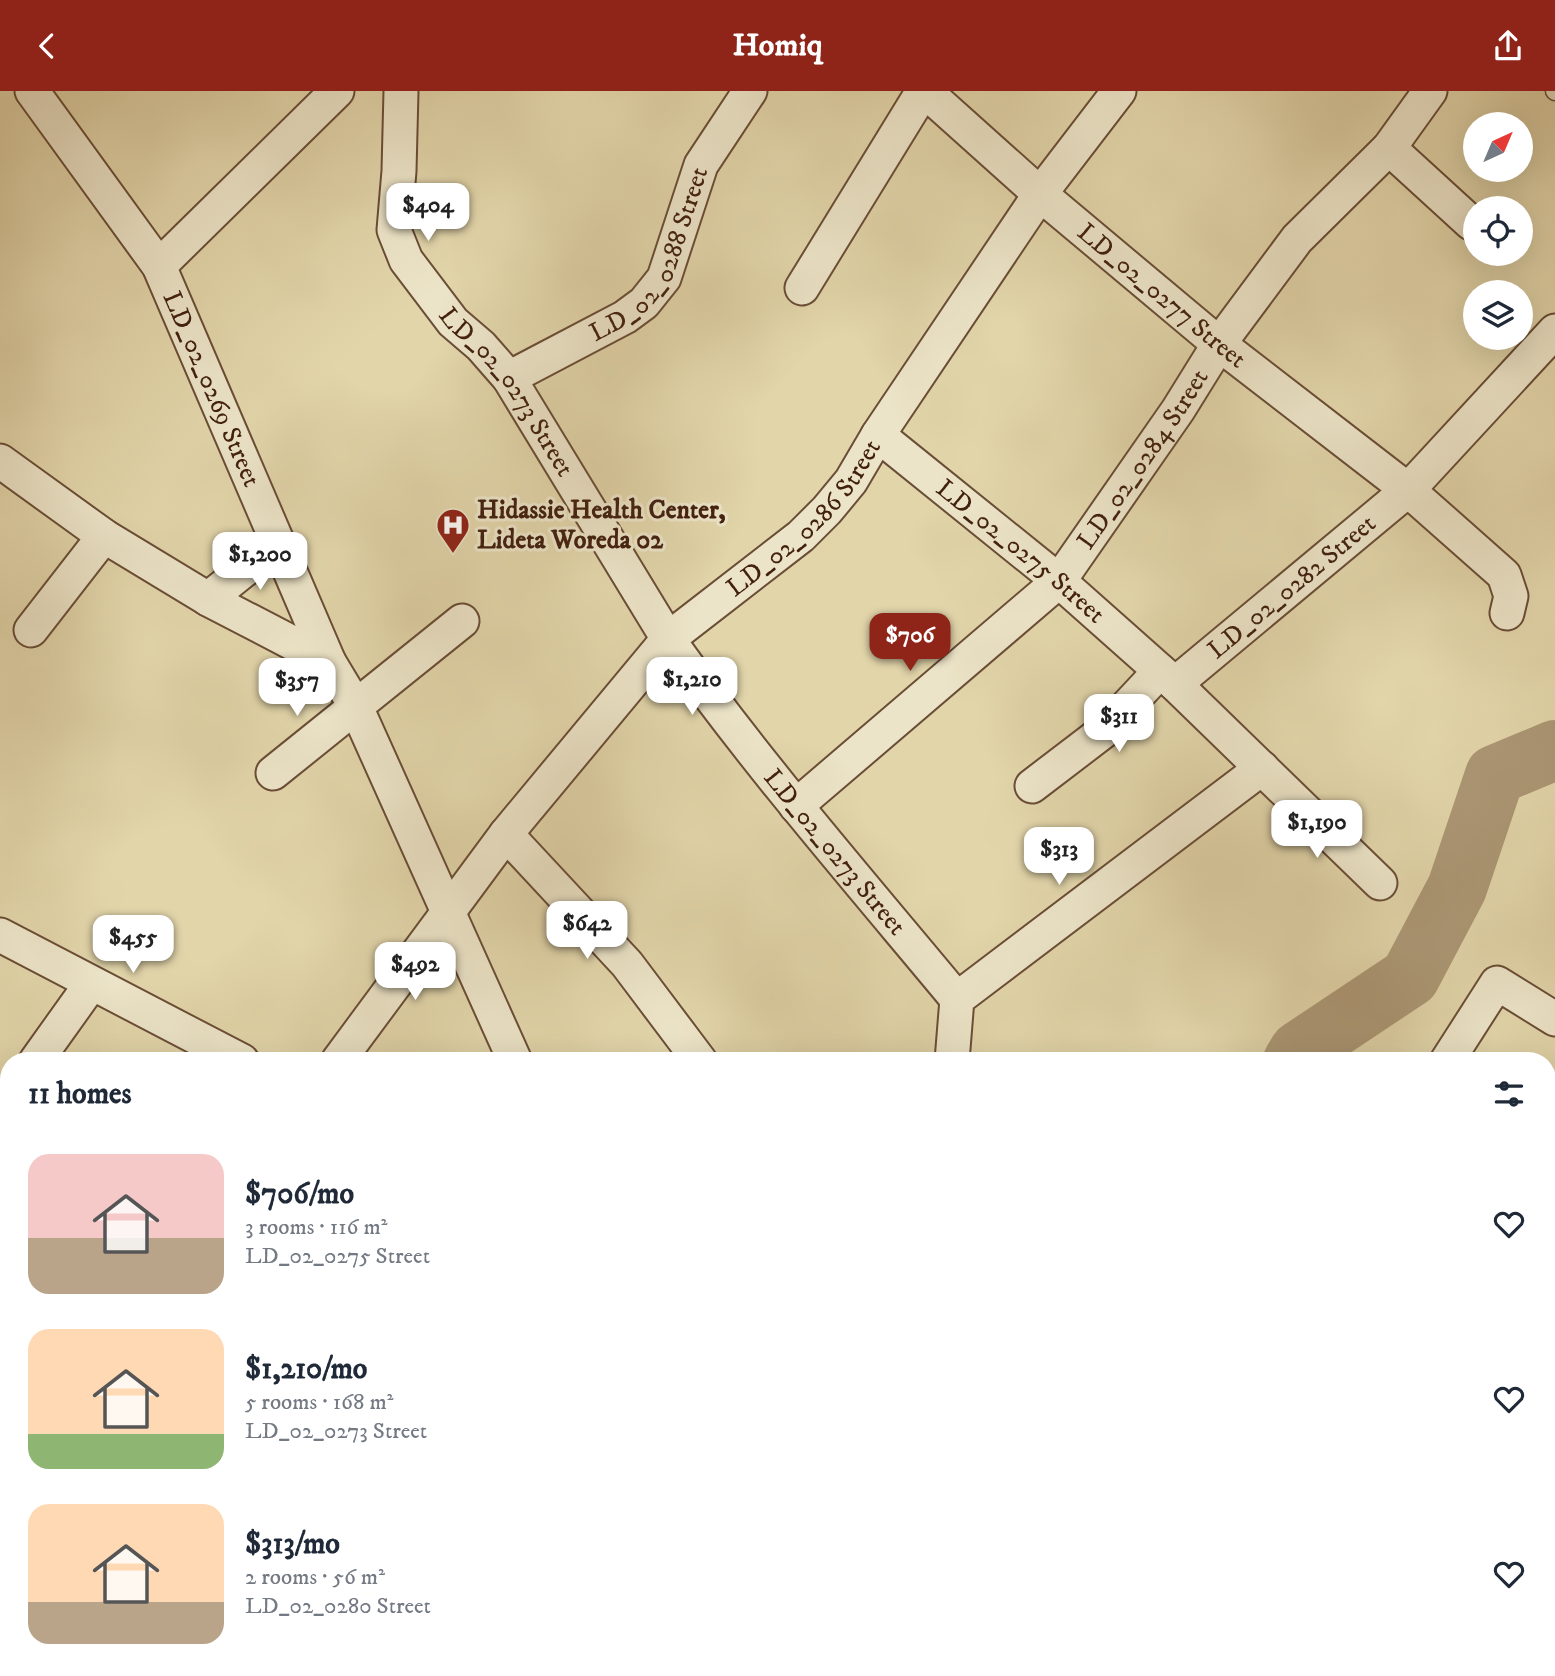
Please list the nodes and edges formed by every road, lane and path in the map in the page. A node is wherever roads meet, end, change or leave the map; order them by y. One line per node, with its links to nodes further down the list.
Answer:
1 (32, 91): 11 (street, LD_02_0269 Street)
2 (337, 91): 11 (street)
3 (401, 91): 15 (street, LD_02_0273 Street)
4 (750, 91): 15 (street, LD_02_0288 Street)
5 (924, 91): 9 (street, LD_02_0277 Street); 12 (street, LD_02_0277 Street)
6 (1119, 91): 9 (street, LD_02_0286 Street)
7 (1430, 91): 8 (street, LD_02_0284 Street)
8 (1389, 148): 10 (street); 14 (street, LD_02_0284 Street)
9 (1041, 194): 14 (street, LD_02_0277 Street); 16 (street, LD_02_0286 Street)
10 (1463, 216)
11 (159, 266): 20 (street, LD_02_0269 Street)
12 (802, 288)
13 (1555, 331): 18 (street, LD_02_0282 Street)
14 (1219, 344): 18 (street, LD_02_0277 Street); 21 (street, LD_02_0284 Street)
15 (509, 377): 26 (street, LD_02_0273 Street)
16 (878, 435): 21 (street, LD_02_0275 Street); 26 (street, LD_02_0286 Street)
17 (0, 461): 19 (street)
18 (1408, 490): 23 (street); 28 (street, LD_02_0282 Street)
19 (104, 536): 22 (street); 25 (street)
20 (278, 543): 22 (street); 27 (street, LD_02_0269 Street)
21 (1059, 582): 28 (street, LD_02_0275 Street); 33 (street, LD_02_0284 Street)
22 (208, 599): 27 (street)
23 (1507, 613)
24 (462, 621): 29 (street)
25 (32, 629)
26 (668, 639): 33 (street, LD_02_0273 Street); 34 (street, LD_02_0286 Street)
27 (329, 662): 29 (street, LD_02_0269 Street)
28 (1167, 677): 30 (street, LD_02_0275 Street); 32 (street)
29 (356, 707): 31 (street); 36 (street, LD_02_0269 Street)
30 (1262, 768): 35 (street, LD_02_0275 Street); 39 (street)
31 (273, 772)
32 (1032, 786)
33 (796, 806): 39 (street, LD_02_0273 Street)
34 (506, 834): 36 (street, LD_02_0286 Street); 45 (street)
35 (1380, 883)
36 (448, 911): 43 (street, LD_02_0286 Street); 44 (street, LD_02_0269 Street)
37 (0, 935): 38 (street)
38 (91, 984): 41 (street); 42 (street)
39 (957, 999): 46 (street)
40 (1555, 1019): 47 (street)
41 (42, 1052)
42 (224, 1052)
43 (345, 1052)
44 (511, 1052)
45 (693, 1052)
46 (953, 1052)
47 (1453, 1052)

